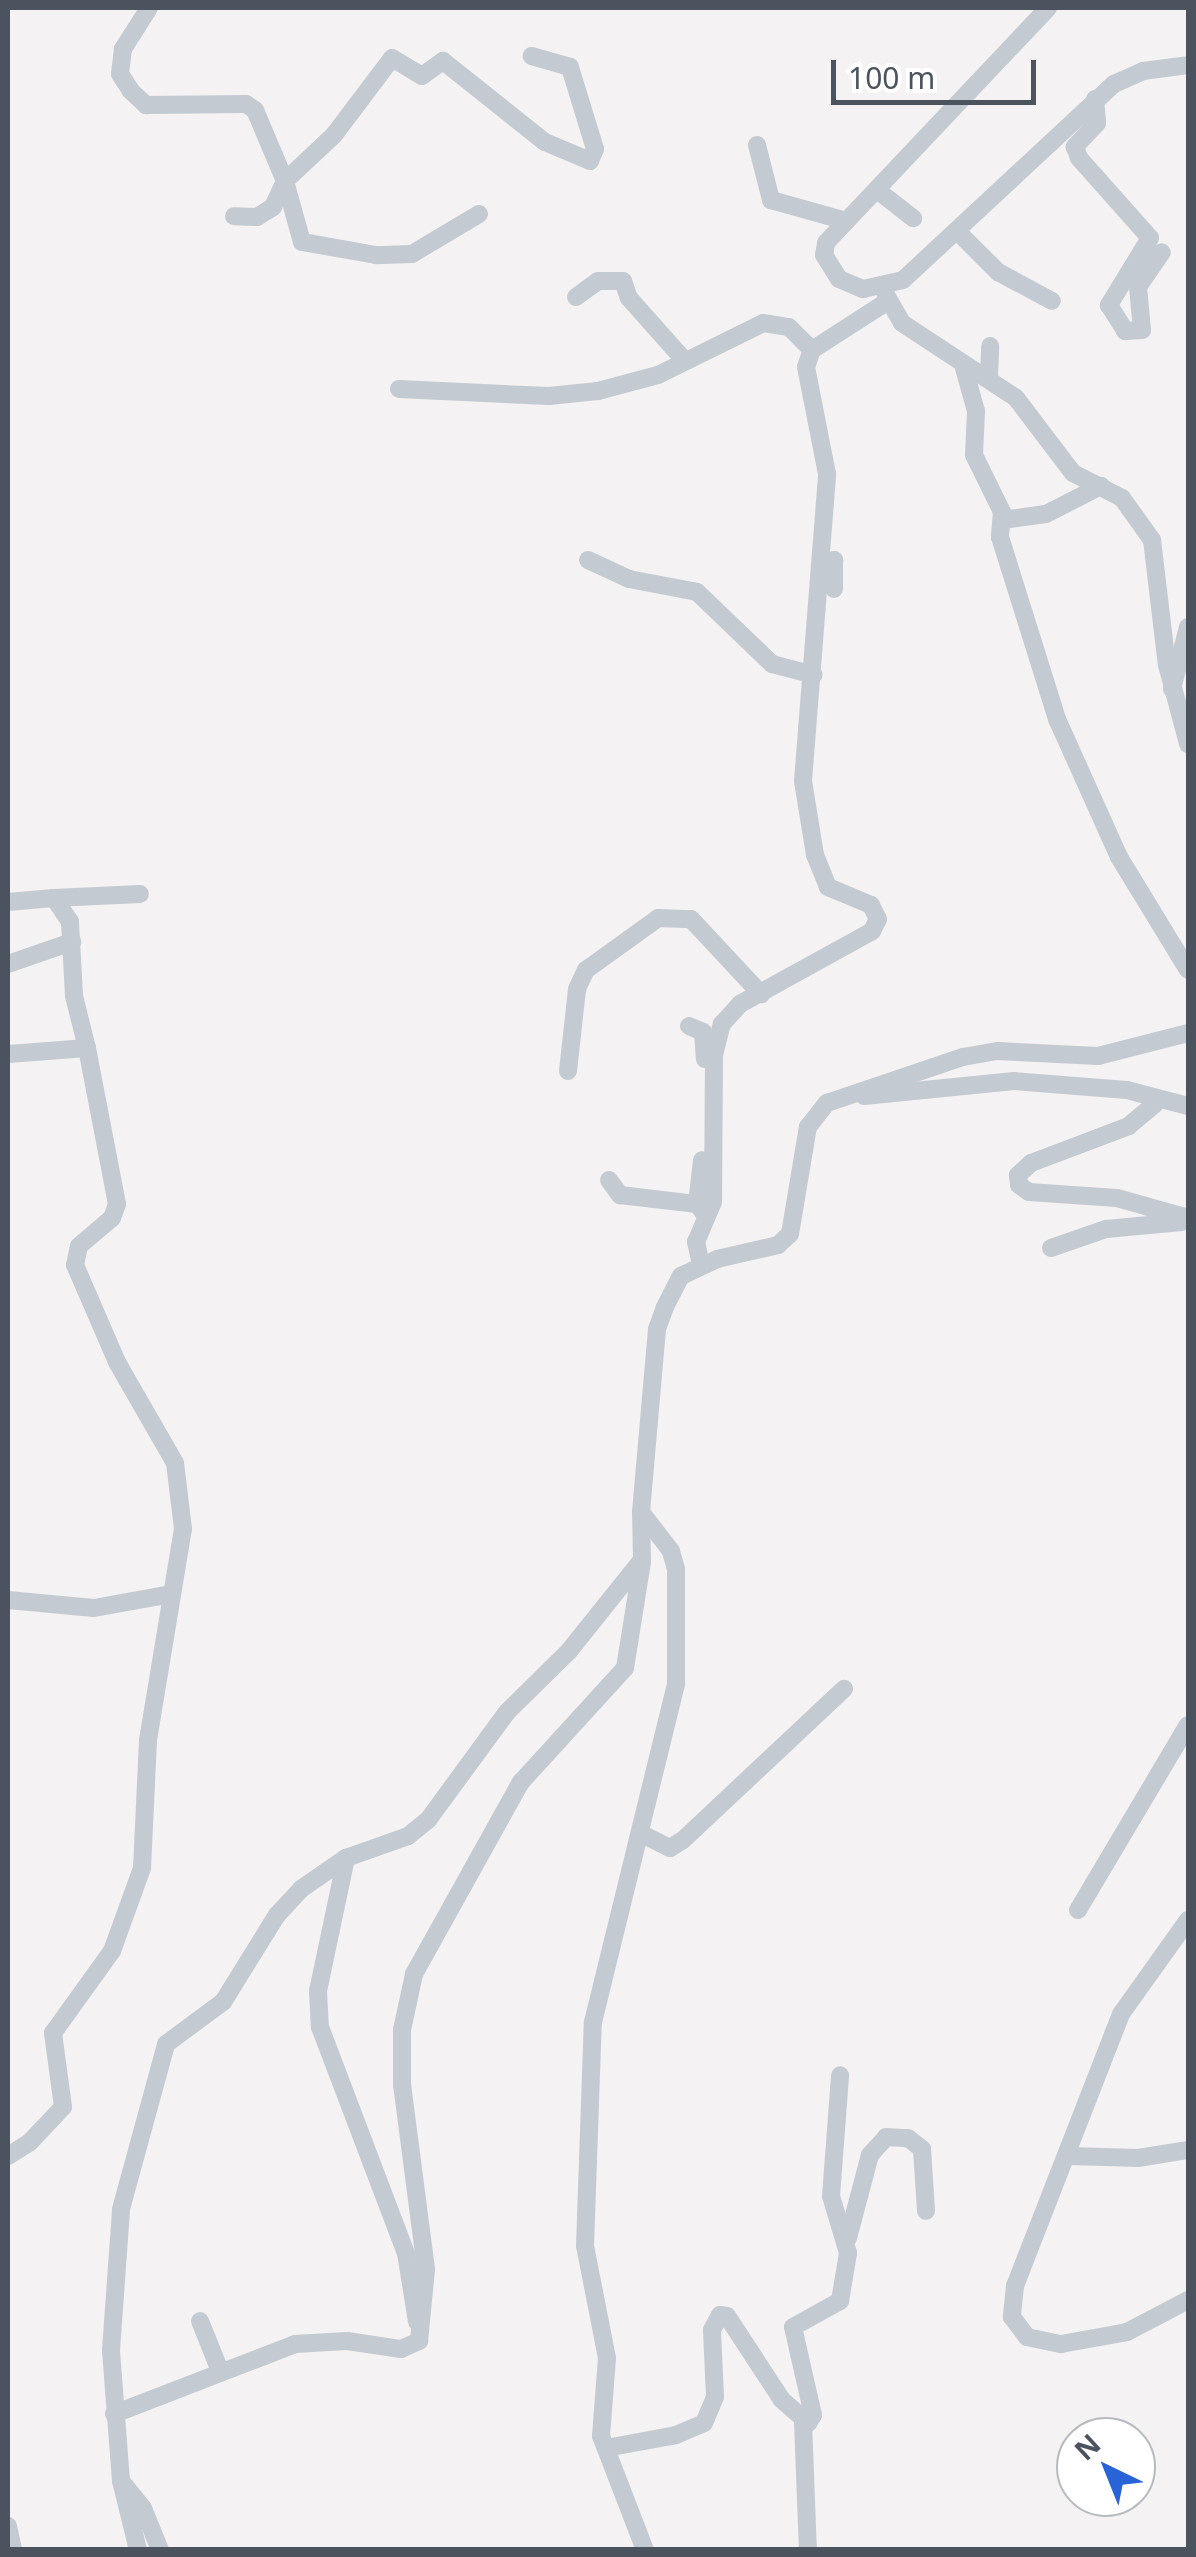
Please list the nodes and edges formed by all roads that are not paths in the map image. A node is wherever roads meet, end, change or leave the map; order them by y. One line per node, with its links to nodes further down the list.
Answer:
1 (148, 8): 7 (street)
2 (1048, 8): 8 (street)
3 (532, 56): 7 (street)
4 (1188, 65): 5 (street)
5 (1095, 99): 13 (street); 14 (street)
6 (757, 145): 12 (street)
7 (285, 181): 9 (street); 10 (street)
8 (877, 190): 11 (street); 12 (street)
9 (479, 214)
10 (234, 216)
11 (913, 218)
12 (846, 221): 15 (street)
13 (958, 232): 15 (street); 17 (street)
14 (1162, 252)
15 (886, 294): 19 (street); 21 (street)
16 (576, 297): 20 (street)
17 (1052, 300)
18 (990, 346): 22 (street)
19 (812, 350): 20 (street); 27 (street)
20 (684, 360): 23 (street)
21 (964, 368): 22 (street); 25 (street)
22 (988, 378): 24 (street)
23 (399, 389)
24 (1101, 486): 25 (street); 31 (street)
25 (1002, 520): 38 (street)
26 (588, 560): 30 (street)
27 (822, 564): 28 (street); 30 (street)
28 (834, 589)
29 (1188, 627): 31 (street)
30 (814, 675): 39 (street)
31 (1172, 689): 32 (street)
32 (1188, 744)
33 (140, 894): 34 (street)
34 (54, 898): 35 (street); 36 (street)
35 (8, 902)
36 (72, 942): 37 (street); 42 (street)
37 (8, 964)
38 (1188, 970)
39 (761, 994): 44 (street); 49 (street)
40 (689, 1026): 49 (street)
41 (1188, 1033): 45 (street)
42 (87, 1048): 43 (street); 55 (street)
43 (8, 1054)
44 (568, 1071)
45 (848, 1095): 46 (street); 52 (street)
46 (1156, 1103): 47 (street); 50 (street)
47 (1188, 1106)
48 (609, 1180): 49 (street)
49 (701, 1211): 52 (street)
50 (1188, 1220): 51 (street)
51 (1051, 1248)
52 (701, 1265): 53 (street)
53 (641, 1512): 54 (street); 59 (street)
54 (642, 1560): 60 (street); 73 (street)
55 (171, 1594): 56 (street); 66 (street)
56 (8, 1600)
57 (844, 1688): 59 (street)
58 (1188, 1726): 61 (street)
59 (642, 1834): 77 (street)
60 (346, 1858): 73 (street); 75 (street)
61 (1078, 1910)
62 (1188, 1920): 67 (street)
63 (840, 2075): 70 (street)
64 (880, 2140): 68 (street); 69 (street); 70 (street)
65 (1188, 2150): 67 (street)
66 (8, 2156)
67 (1069, 2156): 71 (street)
68 (880, 2169)
69 (926, 2211)
70 (848, 2238): 76 (street)
71 (1188, 2300)
72 (200, 2321): 74 (street)
73 (419, 2341): 74 (street)
74 (220, 2372): 75 (street)
75 (114, 2414): 78 (street)
76 (803, 2422): 77 (street); 84 (street)
77 (606, 2448): 83 (street)
78 (121, 2481): 81 (street); 82 (street)
79 (8, 2526): 80 (street)
80 (13, 2550)
81 (138, 2550)
82 (160, 2550)
83 (644, 2550)
84 (808, 2550)

